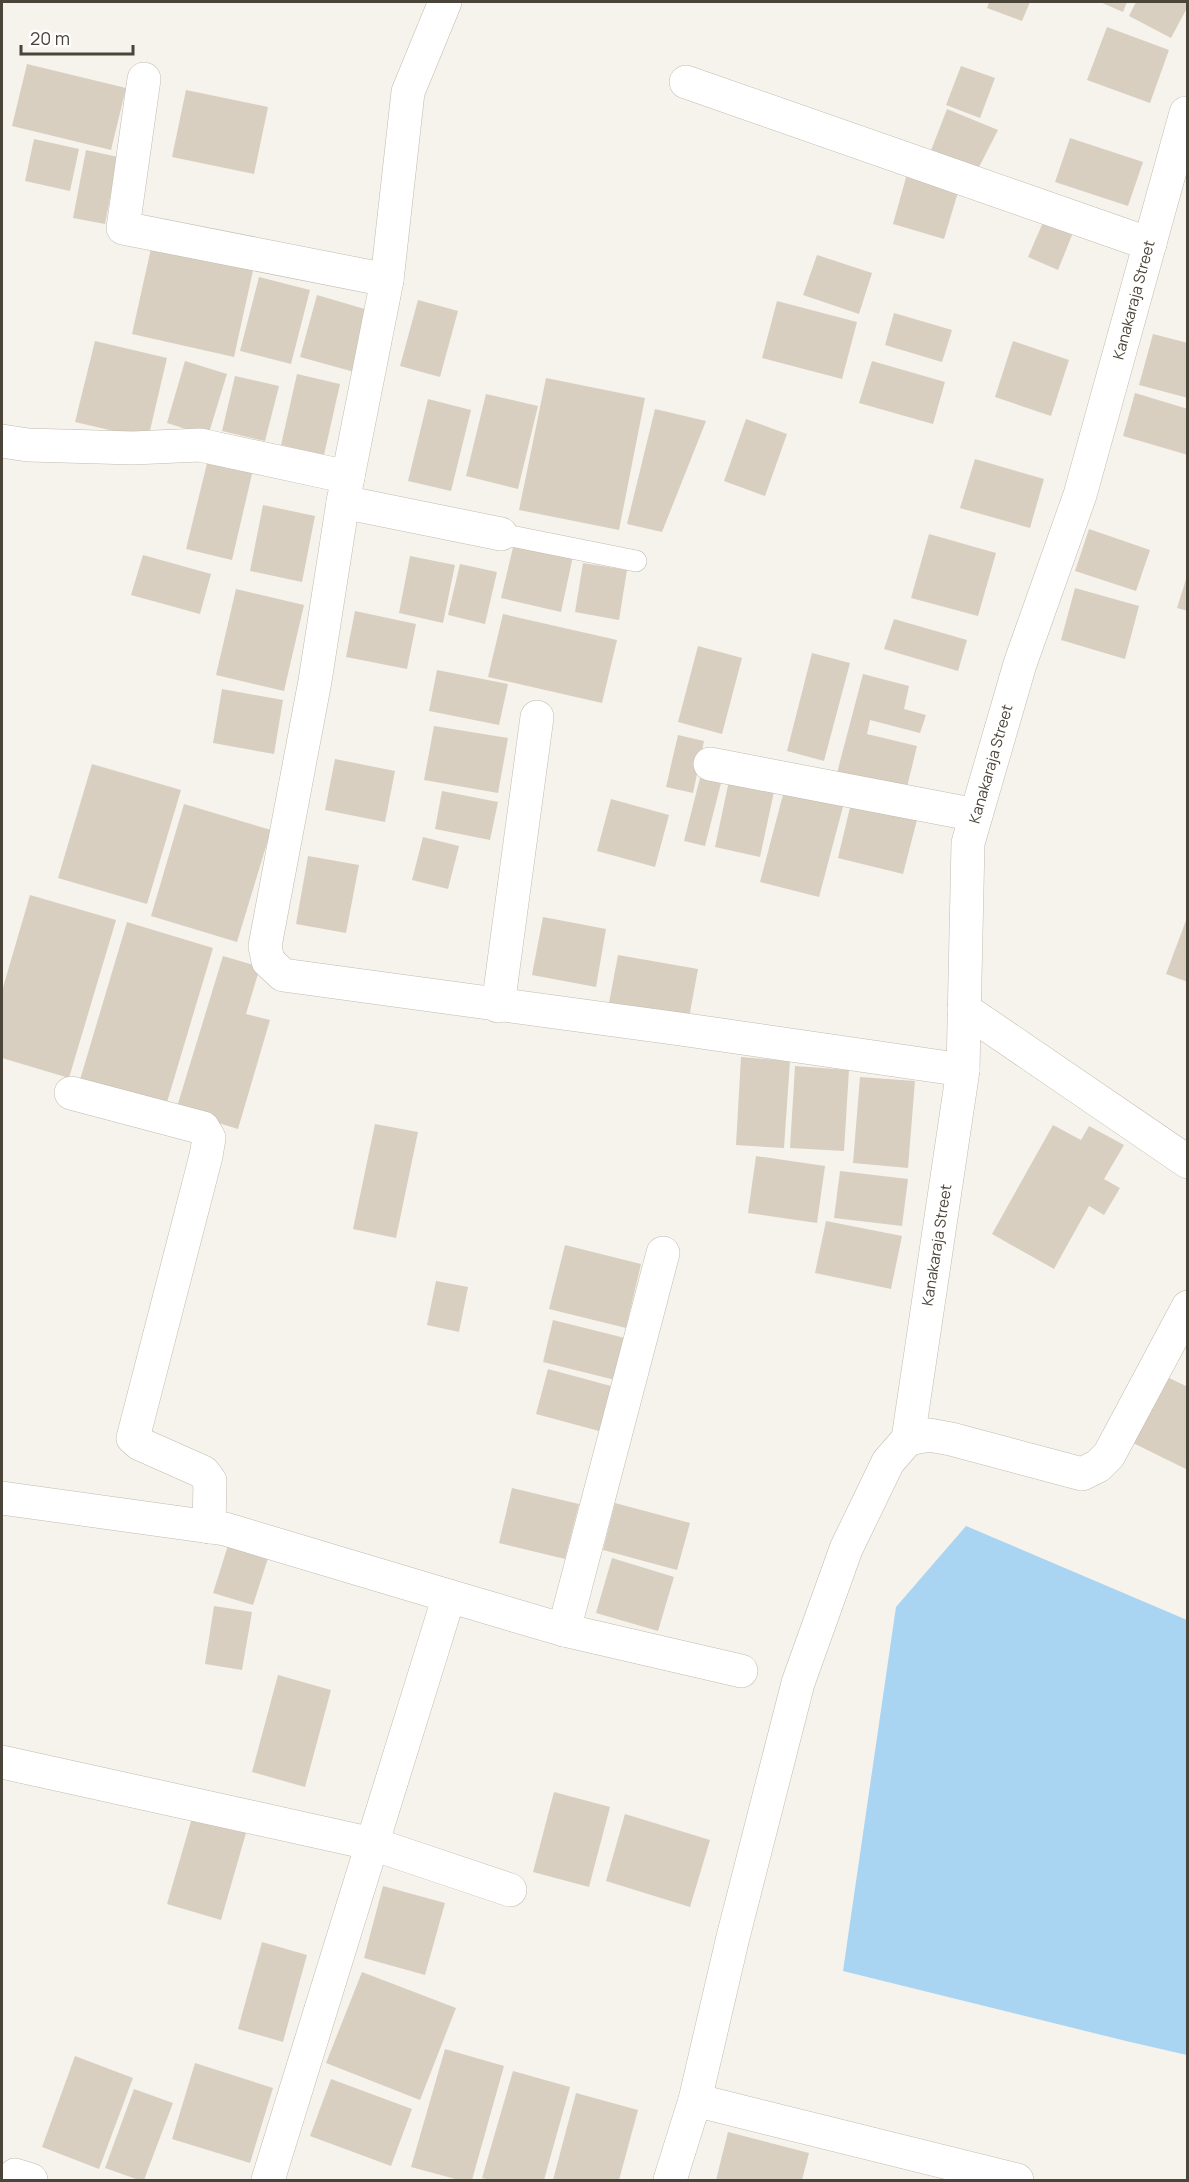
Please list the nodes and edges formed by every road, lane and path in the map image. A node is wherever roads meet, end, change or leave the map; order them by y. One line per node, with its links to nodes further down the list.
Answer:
1 (445, 2): 6 (street)
2 (144, 79): 6 (street)
3 (686, 82): 5 (street)
4 (1187, 111): 5 (street, Kanakaraja Street)
5 (1150, 244): 13 (street, Kanakaraja Street)
6 (387, 280): 8 (street)
7 (2, 441): 8 (street)
8 (345, 490): 9 (street); 14 (street)
9 (501, 534): 10 (lane)
10 (636, 561)
11 (537, 717): 14 (street)
12 (710, 764): 13 (street)
13 (976, 815): 15 (street, Kanakaraja Street)
14 (498, 1006): 16 (street)
15 (964, 1009): 16 (street, Kanakaraja Street); 18 (street)
16 (963, 1070): 21 (street, Kanakaraja Street)
17 (71, 1094): 23 (street)
18 (1188, 1162)
19 (663, 1253): 25 (street)
20 (1188, 1307): 21 (street)
21 (908, 1439): 30 (street)
22 (2, 1498): 23 (street)
23 (209, 1527): 24 (street)
24 (449, 1596): 25 (street); 28 (street)
25 (564, 1630): 26 (street)
26 (741, 1671)
27 (2, 1762): 28 (street)
28 (373, 1845): 29 (street); 32 (street)
29 (510, 1890)
30 (695, 2100): 31 (street); 33 (street)
31 (961, 2174): 34 (street)
32 (268, 2181)
33 (670, 2181)
34 (1017, 2181)

